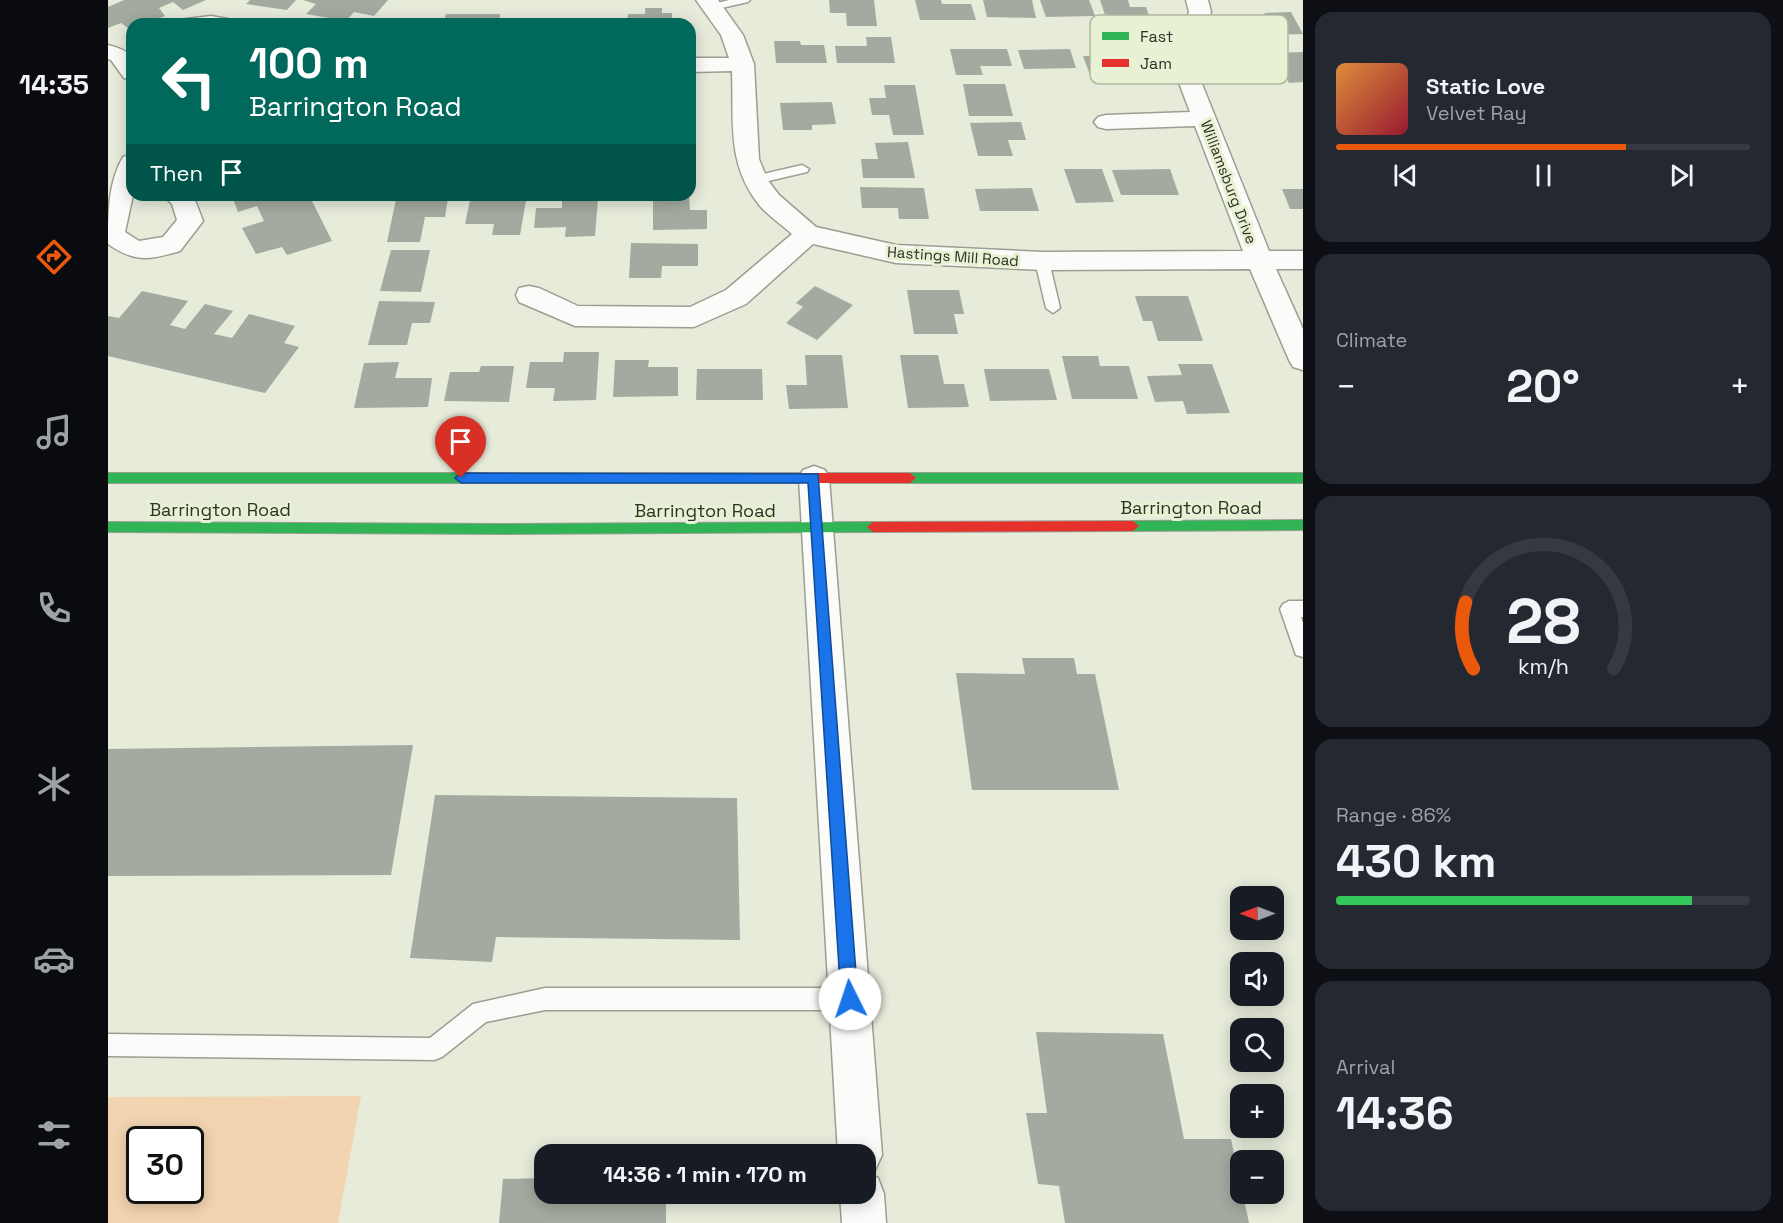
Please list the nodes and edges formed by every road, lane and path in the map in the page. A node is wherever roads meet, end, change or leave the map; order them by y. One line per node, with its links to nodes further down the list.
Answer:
1 (744, 0): 3 (lane)
2 (1197, 0): 4 (street, Williamsburg Drive)
3 (710, 4): 5 (street, Hastings Mill Road)
4 (1199, 15)
5 (743, 64): 6 (street); 11 (street, Hastings Mill Road)
6 (696, 65)
7 (1191, 84): 8 (street, Williamsburg Drive)
8 (1205, 118): 9 (street); 15 (street, Williamsburg Drive)
9 (1106, 122)
10 (802, 169): 11 (lane)
11 (755, 180): 14 (street, Hastings Mill Road)
12 (126, 190): 13 (street)
13 (184, 201)
14 (808, 234): 17 (street, Hastings Mill Road); 18 (street)
15 (1259, 260): 16 (street, Hastings Mill Road); 17 (street, Hastings Mill Road); 20 (street, Williamsburg Drive)
16 (1303, 260)
17 (1042, 261): 19 (lane)
18 (529, 295)
19 (1053, 308)
20 (1303, 360)
21 (108, 478): 22 (main road, Barrington Road)
22 (814, 478): 23 (main road, Barrington Road); 26 (street)
23 (1303, 478)
24 (1303, 525): 26 (main road, Barrington Road)
25 (108, 527): 26 (main road, Barrington Road)
26 (817, 527): 29 (street)
27 (1303, 609): 28 (lane)
28 (1303, 649)
29 (850, 999): 30 (lane); 31 (street)
30 (108, 1045)
31 (859, 1144)
32 (863, 1204): 33 (street)
33 (864, 1223)

